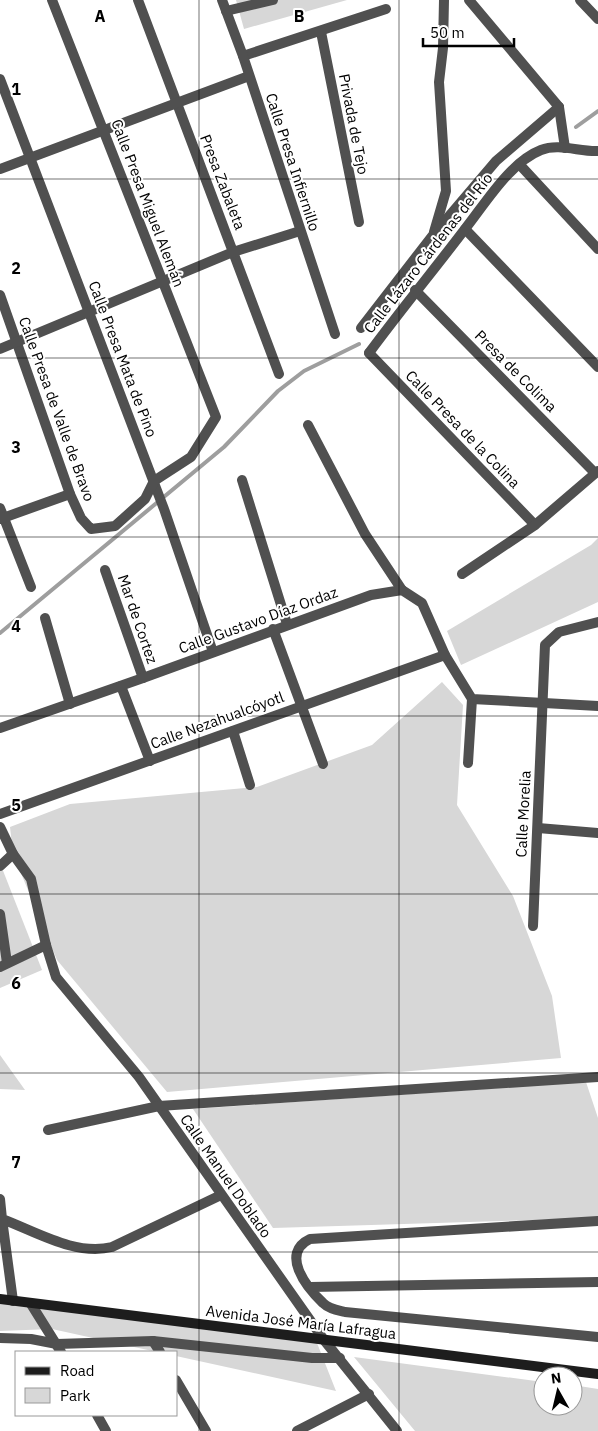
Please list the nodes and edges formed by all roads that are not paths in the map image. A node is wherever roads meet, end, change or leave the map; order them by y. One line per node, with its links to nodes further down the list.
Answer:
1 (52, 0): 17 (street, Calle Presa Miguel Alemán)
2 (138, 0): 15 (street, Presa Zabaleta)
3 (222, 0): 9 (street, Calle Presa Infiernillo)
4 (273, 0): 9 (street)
5 (444, 0): 26 (street)
6 (469, 0): 16 (street)
7 (580, 0): 10 (street)
8 (386, 9): 11 (street)
9 (226, 11): 12 (street, Calle Presa Infiernillo)
10 (598, 19)
11 (320, 32): 12 (street); 23 (street, Privada de Tejo)
12 (243, 56): 13 (street, Calle Presa Infiernillo)
13 (249, 76): 15 (street); 25 (street, Calle Presa Infiernillo)
14 (0, 79): 20 (street, Calle Presa Mata de Pino)
15 (176, 101): 17 (street); 28 (street, Presa Zabaleta)
16 (558, 107): 18 (street); 26 (street)
17 (103, 130): 20 (street); 29 (street, Calle Presa Miguel Alemán)
18 (565, 148): 19 (street, Calle Lázaro Cárdenas del Río); 21 (street, Calle Lázaro Cárdenas del Río)
19 (598, 151)
20 (30, 158): 22 (street); 32 (street, Calle Presa Mata de Pino)
21 (520, 165): 24 (street, Calle Lázaro Cárdenas del Río); 27 (street)
22 (0, 169)
23 (359, 222)
24 (465, 229): 30 (street, Calle Lázaro Cárdenas del Río); 38 (street)
25 (300, 230): 28 (street); 34 (street, Calle Presa Infiernillo)
26 (433, 235): 33 (street)
27 (598, 249)
28 (233, 252): 29 (street); 39 (street, Presa Zabaleta)
29 (163, 282): 32 (street); 43 (street, Calle Presa Miguel Alemán)
30 (415, 290): 37 (street, Calle Lázaro Cárdenas del Río); 41 (street, Presa de Colima)
31 (0, 295): 35 (street, Calle Presa de Valle de Bravo)
32 (89, 312): 35 (street); 43 (street, Calle Presa Mata de Pino)
33 (361, 328)
34 (335, 334)
35 (18, 342): 36 (street); 44 (street, Calle Presa de Valle de Bravo)
36 (0, 349)
37 (369, 353): 46 (street, Calle Presa de la Colina)
38 (598, 367)
39 (279, 374)
40 (308, 426): 50 (street)
41 (597, 472): 46 (street)
42 (242, 480): 53 (street)
43 (154, 481): 44 (street, Calle Presa de Valle de Bravo); 55 (street, Calle Presa Mata de Pino)
44 (70, 494): 45 (street)
45 (1, 515): 49 (street)
46 (536, 525): 48 (street)
47 (105, 570): 57 (street, Mar de Cortez)
48 (462, 574)
49 (31, 586)
50 (402, 590): 53 (street, Calle Gustavo Díaz Ordaz); 56 (street)
51 (45, 618): 60 (street)
52 (598, 622): 61 (street, Calle Morelia)
53 (287, 624): 54 (street, Calle Gustavo Díaz Ordaz)
54 (273, 629): 55 (street, Calle Gustavo Díaz Ordaz); 62 (street)
55 (213, 652): 57 (street, Calle Gustavo Díaz Ordaz)
56 (445, 655): 59 (street); 62 (street, Calle Nezahualcóyotl)
57 (143, 678): 58 (street, Calle Gustavo Díaz Ordaz)
58 (121, 686): 60 (street, Calle Gustavo Díaz Ordaz); 66 (street)
59 (472, 699): 61 (street); 67 (street)
60 (70, 704): 64 (street, Calle Gustavo Díaz Ordaz)
61 (544, 704): 63 (street); 72 (street, Calle Morelia)
62 (303, 706): 65 (street, Calle Nezahualcóyotl); 68 (street)
63 (598, 706)
64 (0, 726)
65 (233, 731): 66 (street, Calle Nezahualcóyotl); 69 (street)
66 (150, 760): 70 (street, Calle Nezahualcóyotl)
67 (468, 763)
68 (323, 764)
69 (250, 785)
70 (0, 814)
71 (0, 827): 74 (street, Calle Manuel Doblado)
72 (538, 828): 73 (street); 77 (street, Calle Morelia)
73 (598, 832)
74 (13, 854): 75 (street); 78 (street, Calle Manuel Doblado)
75 (0, 866)
76 (0, 914): 79 (street)
77 (533, 926)
78 (46, 946): 79 (street); 81 (street, Calle Manuel Doblado)
79 (4, 965)
80 (598, 1077): 81 (street)
81 (159, 1106): 82 (street); 83 (street, Calle Manuel Doblado)
82 (48, 1130)
83 (221, 1195): 85 (street); 89 (street, Calle Manuel Doblado)
84 (0, 1199): 85 (street)
85 (2, 1219): 92 (street)
86 (598, 1221): 87 (street)
87 (302, 1277): 89 (street); 90 (street)
88 (598, 1282): 90 (street)
89 (284, 1284): 96 (street, Calle Manuel Doblado)
90 (310, 1287): 94 (street)
91 (0, 1299): 92 (main road, Avenida José María Lafragua)
92 (13, 1301): 93 (main road, Avenida José María Lafragua)
93 (31, 1304): 96 (main road, Avenida José María Lafragua); 98 (street)
94 (598, 1337)
95 (0, 1338): 98 (street, Avenida José María Lafragua)
96 (324, 1340): 100 (street, Calle Manuel Doblado); 101 (main road, Avenida José María Lafragua)
97 (153, 1341): 98 (street, Avenida José María Lafragua); 99 (street); 100 (street, Avenida José María Lafragua)
98 (59, 1348)
99 (159, 1351)
100 (340, 1358): 103 (street, Calle Manuel Doblado)
101 (598, 1374)
102 (178, 1383): 106 (street)
103 (369, 1394): 107 (street); 108 (street, Calle Manuel Doblado)
104 (98, 1416): 105 (street)
105 (106, 1431)
106 (206, 1431)
107 (296, 1431)
108 (397, 1431)

